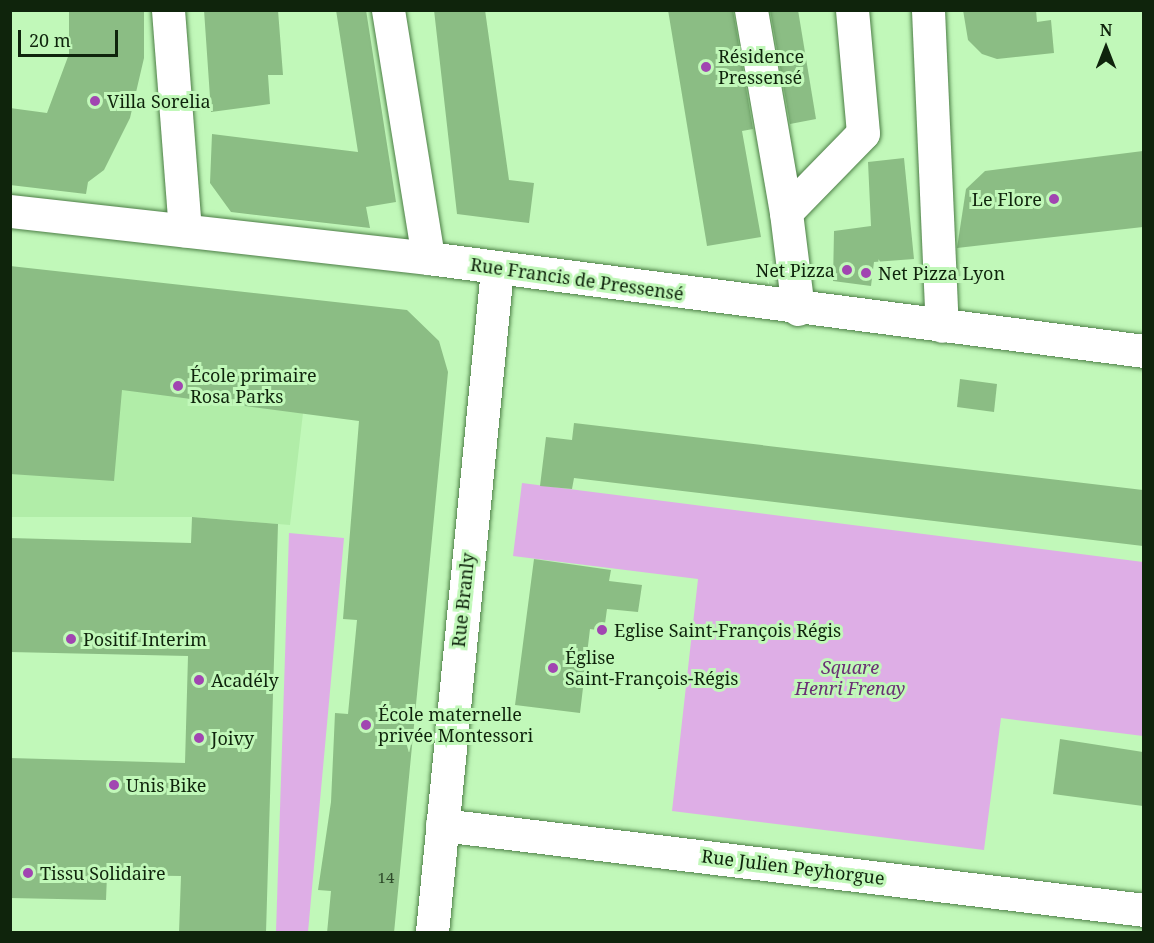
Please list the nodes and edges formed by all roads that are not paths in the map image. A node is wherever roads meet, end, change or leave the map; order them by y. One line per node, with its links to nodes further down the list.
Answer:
1 (168, 10): 8 (street)
2 (388, 10): 9 (street)
3 (751, 10): 7 (street)
4 (852, 10): 7 (street)
5 (928, 10): 12 (street)
6 (10, 211): 8 (street, Rue Francis de Pressensé)
7 (786, 212): 11 (street)
8 (185, 230): 9 (street, Rue Francis de Pressensé)
9 (428, 258): 10 (street, Rue Francis de Pressensé)
10 (497, 268): 11 (street, Rue Francis de Pressensé); 14 (street, Rue Branly)
11 (798, 309): 12 (street, Rue Francis de Pressensé)
12 (942, 326): 13 (street, Rue Francis de Pressensé)
13 (1143, 351)
14 (442, 825): 15 (street, Rue Julien Peyhorgue); 16 (street, Rue Branly)
15 (1143, 910)
16 (432, 933)

